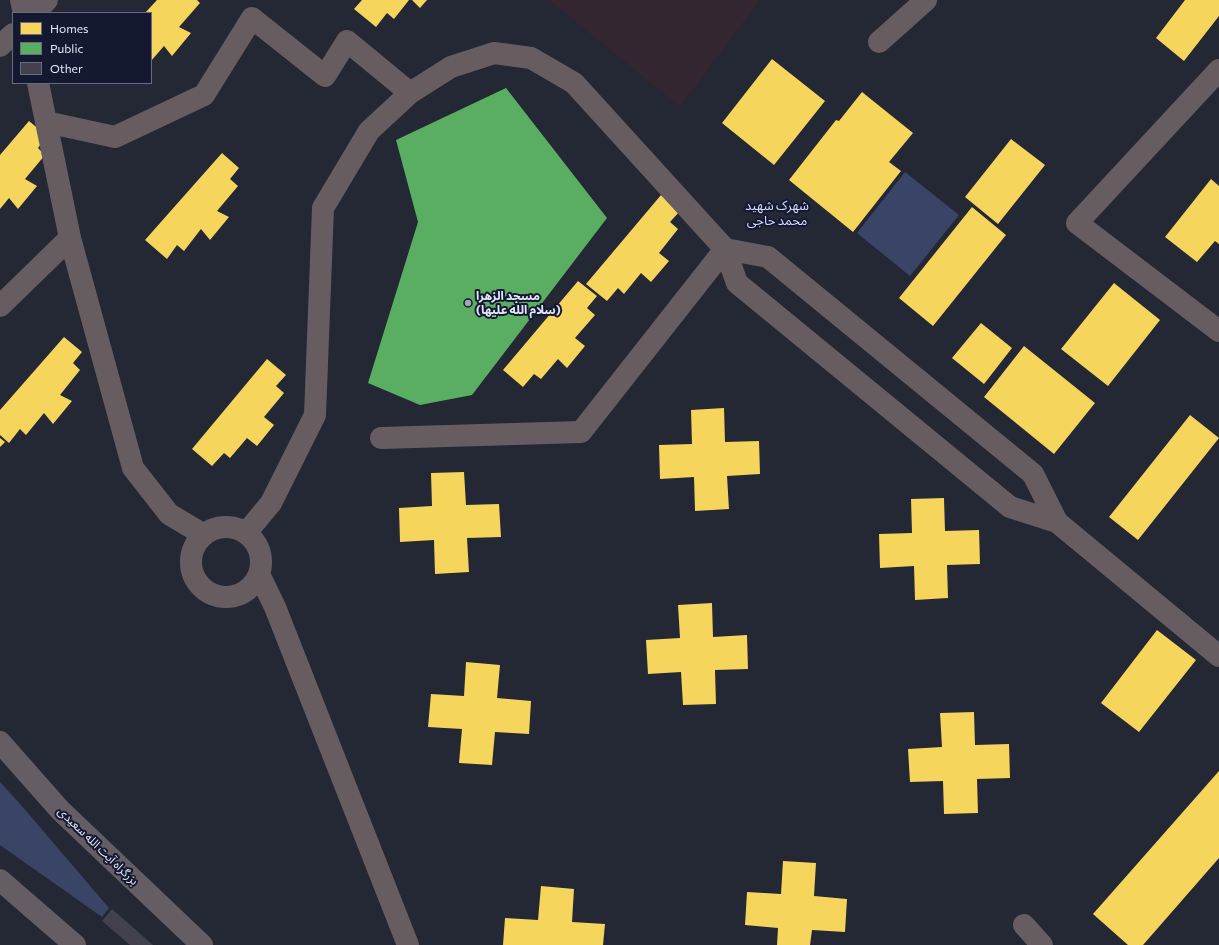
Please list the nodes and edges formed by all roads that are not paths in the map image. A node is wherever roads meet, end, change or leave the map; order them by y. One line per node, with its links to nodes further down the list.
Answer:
1 (21, 0): 4 (street)
2 (48, 0): 5 (street)
3 (926, 0): 7 (street)
4 (24, 12)
5 (36, 12)
6 (12, 35): 8 (street)
7 (879, 42)
8 (0, 46)
9 (1219, 70): 16 (street)
10 (38, 84): 12 (street)
11 (410, 93): 12 (street); 14 (street); 19 (street)
12 (46, 122): 13 (street)
13 (70, 238): 15 (street); 20 (street)
14 (725, 249): 17 (street); 18 (street); 18 (street)
15 (0, 306)
16 (1217, 324)
17 (382, 438)
18 (1057, 522): 22 (street)
19 (246, 533): 20 (street); 21 (street)
20 (204, 535): 21 (street)
21 (259, 574): 28 (street)
22 (1219, 656)
23 (0, 742): 27 (highway, بزرگراه آیت الله سعیدی)
24 (0, 880): 26 (highway)
25 (1024, 925): 29 (street)
26 (75, 945)
27 (202, 945)
28 (408, 945)
29 (1042, 945)

